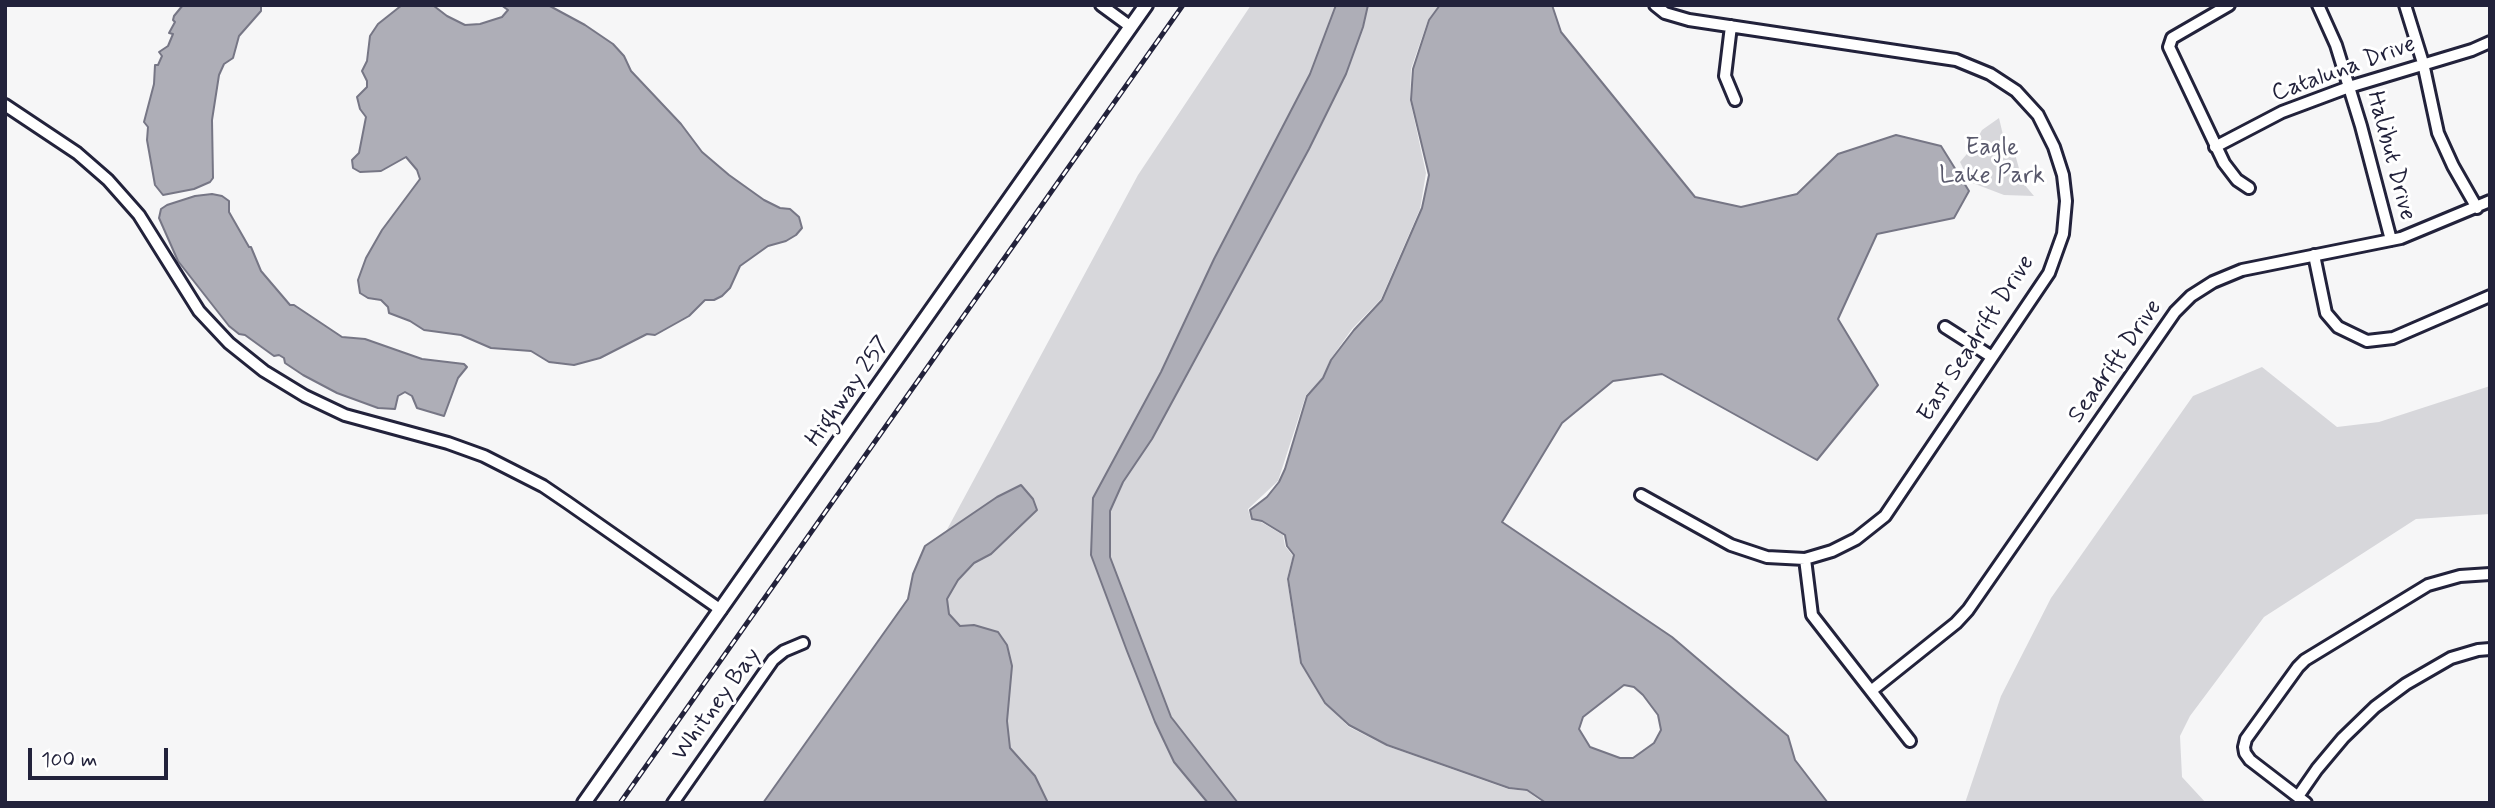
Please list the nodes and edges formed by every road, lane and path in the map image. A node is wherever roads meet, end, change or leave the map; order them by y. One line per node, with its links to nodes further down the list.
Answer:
1 (1101, 5): 8 (street)
2 (1146, 5): 8 (main road, Highway 257)
3 (1656, 5): 7 (street, East Seadrift Drive)
4 (2229, 5): 14 (street)
5 (2318, 5): 11 (street, Halibut Drive)
6 (2405, 5): 10 (street)
7 (1731, 26): 12 (street); 22 (street, East Seadrift Drive)
8 (1131, 27): 26 (main road, Highway 257)
9 (2490, 41): 10 (street, Cataluna Drive)
10 (2423, 63): 11 (street, Cataluna Drive); 17 (street)
11 (2349, 87): 14 (street, Cataluna Drive); 18 (street, Halibut Drive)
12 (1735, 100)
13 (5, 105): 26 (street)
14 (2215, 146): 15 (street)
15 (2249, 188)
16 (2490, 201): 17 (street, Seadrift Drive)
17 (2477, 208): 18 (street, Seadrift Drive)
18 (2391, 240): 19 (street, Seadrift Drive)
19 (2314, 255): 20 (street); 29 (street, Seadrift Drive)
20 (2490, 296)
21 (1945, 327): 22 (street)
22 (1992, 358): 24 (street, East Seadrift Drive)
23 (1641, 495): 24 (street)
24 (1805, 559): 29 (street)
25 (2490, 575): 31 (street)
26 (721, 610): 32 (main road, Highway 257)
27 (803, 643): 33 (street, Whitney Bay)
28 (2490, 649): 31 (street)
29 (1871, 691): 30 (street)
30 (1910, 741)
31 (2303, 799)
32 (584, 803)
33 (673, 803)

